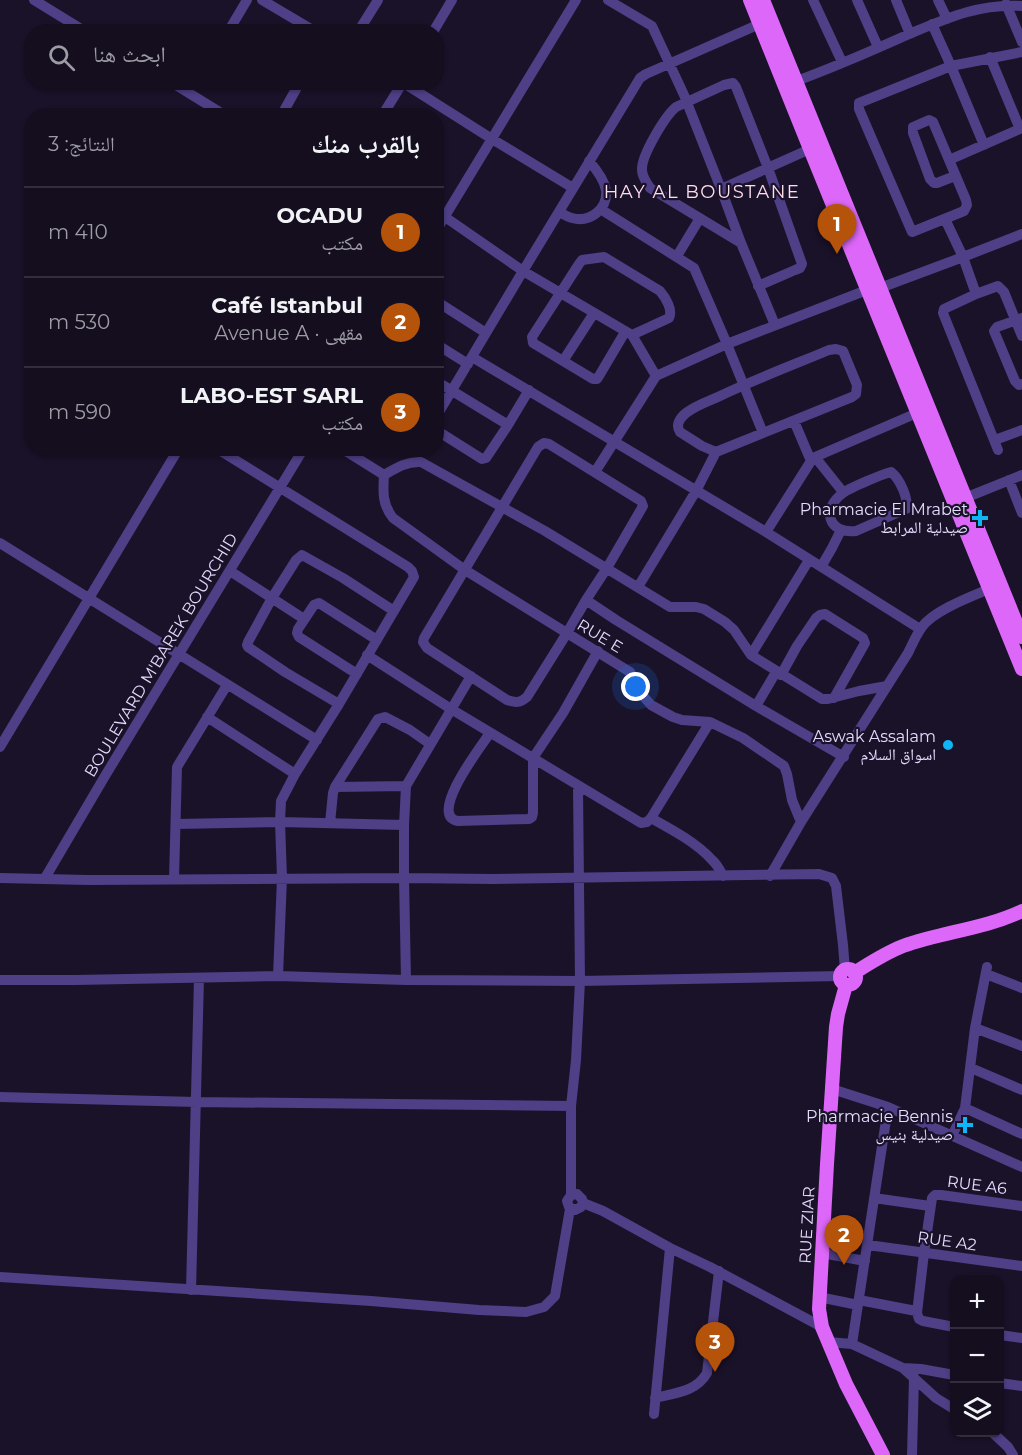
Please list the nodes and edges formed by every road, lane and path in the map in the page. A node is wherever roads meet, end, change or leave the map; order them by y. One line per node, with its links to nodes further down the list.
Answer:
1 (34, 0): 18 (street)
2 (247, 0): 19 (street)
3 (262, 0): 20 (street)
4 (378, 0): 21 (street)
5 (452, 0): 22 (street)
6 (576, 0): 46 (street)
7 (608, 0): 30 (street)
8 (750, 0): 17 (main road)
9 (763, 0): 17 (main road)
10 (813, 0): 29 (street)
11 (857, 0): 26 (street)
12 (896, 0): 24 (street)
13 (938, 0): 16 (street)
14 (1006, 4): 15 (street); 16 (street); 25 (street)
15 (1022, 6)
16 (947, 19): 23 (street)
17 (765, 21): 30 (street); 32 (main road)
18 (73, 24)
19 (233, 24)
20 (302, 24)
21 (363, 24)
22 (438, 24)
23 (933, 24): 24 (street); 31 (street)
24 (910, 34): 26 (street)
25 (1022, 42)
26 (878, 47): 29 (street)
27 (1022, 51): 28 (street)
28 (990, 57): 31 (street); 45 (street)
29 (842, 62): 32 (street)
30 (670, 63): 39 (street); 50 (street)
31 (951, 66): 47 (street); 59 (street)
32 (790, 84): 48 (main road); 66 (main road)
33 (185, 90): 38 (street)
34 (192, 90): 38 (street)
35 (296, 90): 41 (street)
36 (398, 90): 42 (street)
37 (413, 90): 43 (street)
38 (190, 93): 40 (street)
39 (687, 103): 51 (street); 54 (street); 58 (street)
40 (213, 108)
41 (285, 108)
42 (387, 108)
43 (442, 108)
44 (444, 109): 46 (street)
45 (1021, 129): 47 (street)
46 (492, 139): 53 (street); 57 (street)
47 (984, 145): 49 (street)
48 (810, 149): 51 (street); 66 (main road)
49 (949, 160): 52 (street); 52 (street)
50 (590, 161): 53 (street); 55 (street)
51 (768, 168): 54 (street); 65 (street)
52 (955, 176): 59 (street)
53 (573, 188): 56 (street)
54 (721, 189): 61 (street)
55 (602, 210): 56 (street); 62 (street)
56 (559, 212): 64 (street)
57 (445, 217): 64 (street)
58 (700, 218): 61 (street); 62 (street)
59 (945, 219): 63 (street)
60 (1022, 234): 63 (street)
61 (741, 243): 65 (street)
62 (677, 256): 76 (street)
63 (963, 257): 66 (street); 68 (street)
64 (523, 271): 67 (street); 73 (street)
65 (758, 286): 72 (street)
66 (873, 289): 72 (street); 87 (main road); 107 (main road)
67 (560, 293): 70 (street); 74 (street); 79 (street)
68 (976, 294): 71 (street); 90 (street)
69 (444, 306): 73 (street)
70 (594, 313): 74 (street); 79 (street)
71 (1019, 319): 75 (street); 81 (street)
72 (775, 325): 76 (street)
73 (486, 333): 78 (street)
74 (628, 334): 79 (street); 80 (street)
75 (1022, 336)
76 (727, 344): 80 (street); 82 (street)
77 (444, 348): 78 (street)
78 (470, 360): 84 (street); 85 (street)
79 (563, 360)
80 (656, 376): 93 (street)
81 (1022, 384)
82 (744, 385): 88 (street); 91 (street); 94 (street)
83 (444, 386): 84 (street)
84 (452, 390): 86 (street); 89 (street)
85 (529, 390): 89 (street); 93 (street)
86 (444, 404)
87 (917, 412): 99 (street); 107 (main road)
88 (794, 421): 91 (street); 99 (street)
89 (508, 425): 92 (street)
90 (1022, 430)
91 (763, 433): 94 (street)
92 (444, 435)
93 (614, 441): 100 (street); 105 (street)
94 (716, 452): 105 (street)
95 (173, 456): 121 (street)
96 (229, 456): 104 (street)
97 (298, 456): 104 (street, BOULEVARD M'BAREK BOURCHID)
98 (353, 456): 102 (street)
99 (813, 459): 106 (street); 111 (street)
100 (594, 472): 108 (street); 115 (street)
101 (1022, 475): 103 (street)
102 (384, 476): 108 (street); 116 (street, RUE E)
103 (1009, 480): 107 (street); 109 (street)
104 (280, 488): 117 (street, BOULEVARD M'BAREK BOURCHID); 123 (street)
105 (696, 491): 111 (street); 118 (street)
106 (843, 492): 110 (street); 110 (street)
107 (960, 500): 119 (main road); 127 (main road)
108 (502, 507): 115 (street); 116 (street)
109 (1022, 513)
110 (841, 530): 114 (street)
111 (766, 532): 113 (street)
112 (0, 543): 121 (street)
113 (809, 560): 114 (street); 132 (street)
114 (820, 567): 125 (street)
115 (607, 568): 118 (street); 122 (street)
116 (465, 570): 126 (street, RUE E); 136 (street)
117 (230, 571): 120 (street); 130 (street, BOULEVARD M'BAREK BOURCHID)
118 (638, 587): 132 (street)
119 (989, 589): 125 (street); 133 (main road)
120 (272, 598): 123 (street); 124 (street); 140 (street)
121 (89, 599): 130 (street); 148 (street)
122 (586, 600): 126 (street); 141 (street)
123 (394, 611): 128 (street)
124 (304, 619): 128 (street); 135 (street)
125 (921, 629): 138 (street)
126 (567, 633): 129 (street, RUE E); 136 (street)
127 (1022, 637)
128 (377, 640): 131 (street)
129 (598, 651): 144 (street, RUE E); 150 (street)
130 (179, 654): 137 (street); 165 (street, BOULEVARD M'BAREK BOURCHID)
131 (367, 655): 135 (street); 142 (street)
132 (751, 655): 134 (street)
133 (1022, 669)
134 (779, 673): 139 (street); 139 (street); 141 (street)
135 (357, 674): 140 (street)
136 (471, 676): 142 (street)
137 (227, 685): 143 (street); 146 (street)
138 (886, 686): 139 (street); 149 (street)
139 (834, 698)
140 (339, 704): 146 (street)
141 (756, 706): 149 (street)
142 (451, 709): 145 (street); 147 (street)
143 (207, 717): 151 (street); 159 (street)
144 (710, 722): 155 (street); 157 (street, RUE E)
145 (490, 733): 150 (street); 150 (street)
146 (316, 740): 151 (street)
147 (430, 744): 152 (street); 153 (street)
148 (0, 747)
149 (844, 757): 157 (street)
150 (533, 758): 154 (street)
151 (295, 774): 156 (street)
152 (406, 786): 153 (street); 160 (street)
153 (335, 787): 158 (street)
154 (578, 787): 155 (street); 163 (street)
155 (651, 818): 161 (street)
156 (280, 822): 158 (street); 159 (street); 166 (street)
157 (801, 822): 162 (street)
158 (330, 823): 160 (street)
159 (176, 824): 168 (street)
160 (404, 825): 167 (street)
161 (723, 876): 162 (street); 163 (street)
162 (770, 876): 171 (street)
163 (579, 877): 167 (street); 175 (street)
164 (0, 878): 165 (street)
165 (45, 878): 168 (street)
166 (282, 878): 167 (street); 168 (street); 170 (street)
167 (404, 878): 174 (street)
168 (174, 879)
169 (1022, 910): 171 (main road)
170 (278, 976): 172 (street); 174 (street)
171 (846, 976): 175 (street); 180 (main road, RUE ZIAR)
172 (199, 978): 173 (street); 183 (street)
173 (0, 980)
174 (406, 980): 175 (street)
175 (580, 981): 184 (street)
176 (1022, 988): 177 (street)
177 (975, 1028): 178 (street); 179 (street)
178 (1022, 1046)
179 (971, 1068): 181 (street); 186 (street)
180 (832, 1089): 185 (street); 198 (main road, RUE ZIAR)
181 (1022, 1090)
182 (0, 1096): 183 (street)
183 (196, 1102): 184 (street); 204 (street)
184 (571, 1106): 190 (street)
185 (888, 1107): 188 (street); 191 (street)
186 (965, 1108): 187 (street); 188 (street)
187 (1022, 1134)
188 (952, 1136): 189 (street)
189 (1022, 1167)
190 (571, 1195): 192 (street); 195 (street)
191 (874, 1198): 193 (street, RUE A6); 196 (street)
192 (583, 1203): 195 (street); 197 (street)
193 (931, 1204): 194 (street, RUE A6); 199 (street)
194 (1022, 1206)
195 (570, 1209): 204 (street)
196 (867, 1245): 199 (street, RUE A2); 200 (street)
197 (670, 1248): 202 (street); 219 (street)
198 (822, 1253): 200 (street); 205 (main road, RUE ZIAR)
199 (924, 1253): 201 (street, RUE A2); 207 (street)
200 (865, 1260): 206 (street)
201 (1022, 1266)
202 (719, 1271): 209 (street); 219 (street)
203 (0, 1277): 204 (street)
204 (191, 1290)
205 (819, 1298): 206 (street); 209 (main road, RUE ZIAR)
206 (858, 1303): 207 (street); 213 (street)
207 (916, 1311): 208 (street)
208 (950, 1326)
209 (822, 1327): 212 (main road, RUE ZIAR)
210 (1004, 1336): 211 (street)
211 (1022, 1338)
212 (828, 1342): 213 (street); 223 (main road, RUE ZIAR)
213 (852, 1344): 214 (street)
214 (903, 1368): 215 (street); 216 (street)
215 (950, 1374)
216 (914, 1377): 220 (street); 224 (street)
217 (1004, 1384): 218 (street)
218 (1022, 1386)
219 (655, 1398): 221 (street)
220 (950, 1407)
221 (654, 1414)
222 (997, 1437): 225 (street)
223 (883, 1455)
224 (912, 1455)
225 (1013, 1455)

